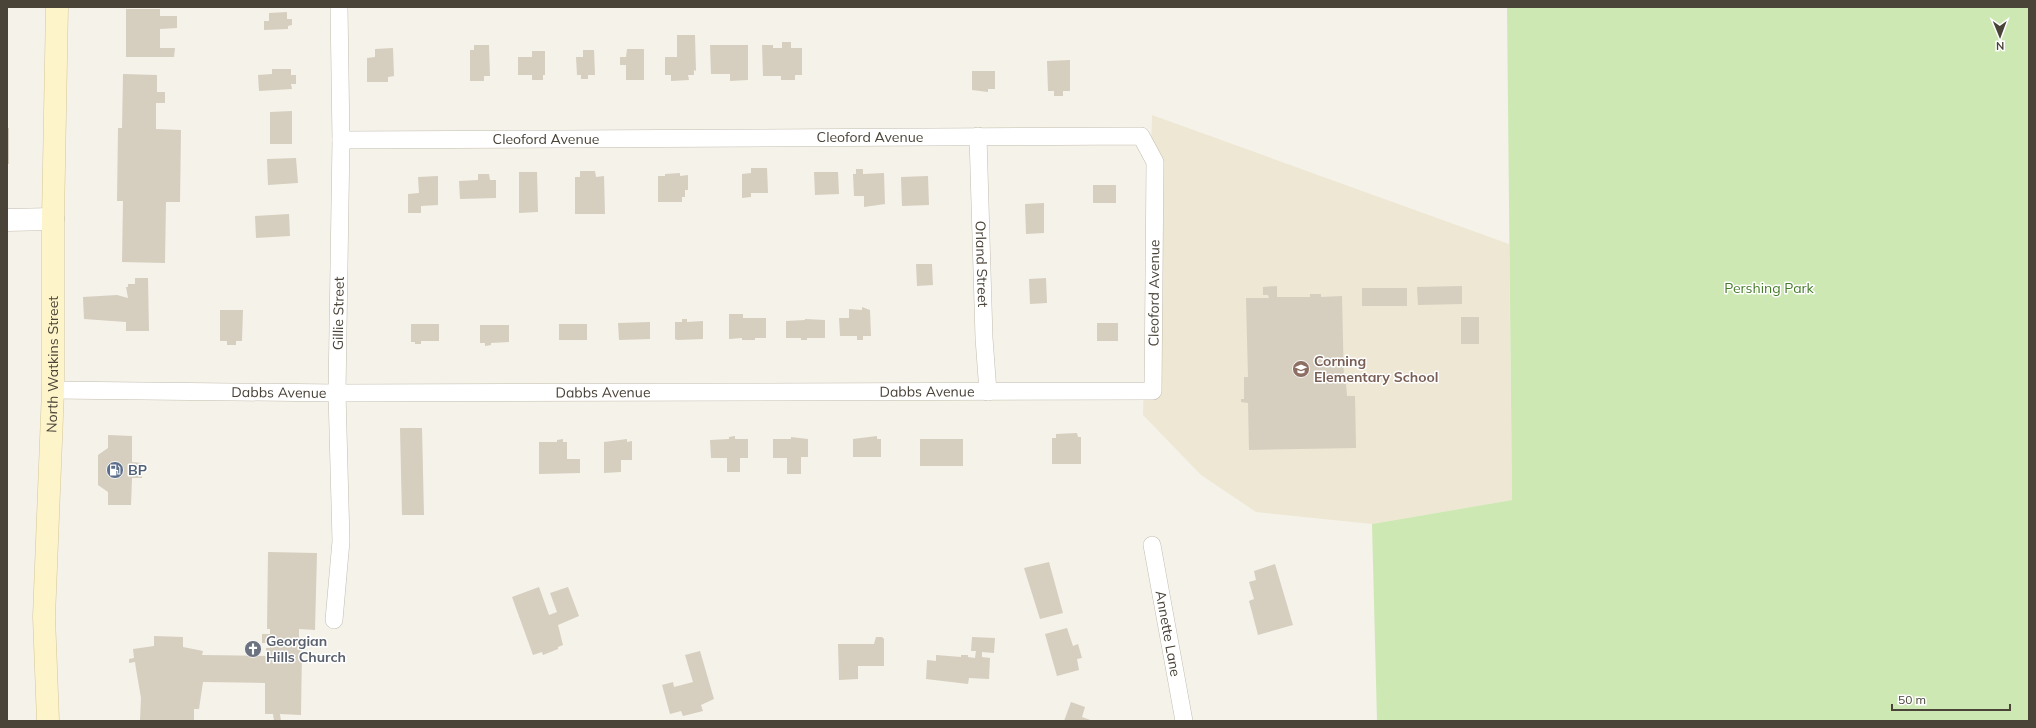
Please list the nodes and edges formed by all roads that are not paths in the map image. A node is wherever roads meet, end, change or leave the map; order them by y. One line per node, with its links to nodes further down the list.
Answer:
1 (57, 7): 6 (main road, North Watkins Street)
2 (339, 7): 4 (street, Gillie Street)
3 (978, 136): 4 (street, Cleoford Avenue); 8 (street, Cleoford Avenue); 10 (street, Orland Street)
4 (341, 140): 9 (street, Gillie Street)
5 (7, 220): 6 (street)
6 (53, 220): 7 (main road, North Watkins Street)
7 (53, 390): 9 (street, Dabbs Avenue); 13 (main road, North Watkins Street)
8 (1153, 391): 10 (street, Dabbs Avenue)
9 (337, 392): 10 (street, Dabbs Avenue); 12 (street, Gillie Street)
10 (988, 392)
11 (1152, 545): 14 (street, Annette Lane)
12 (334, 620)
13 (48, 721)
14 (1184, 721)

